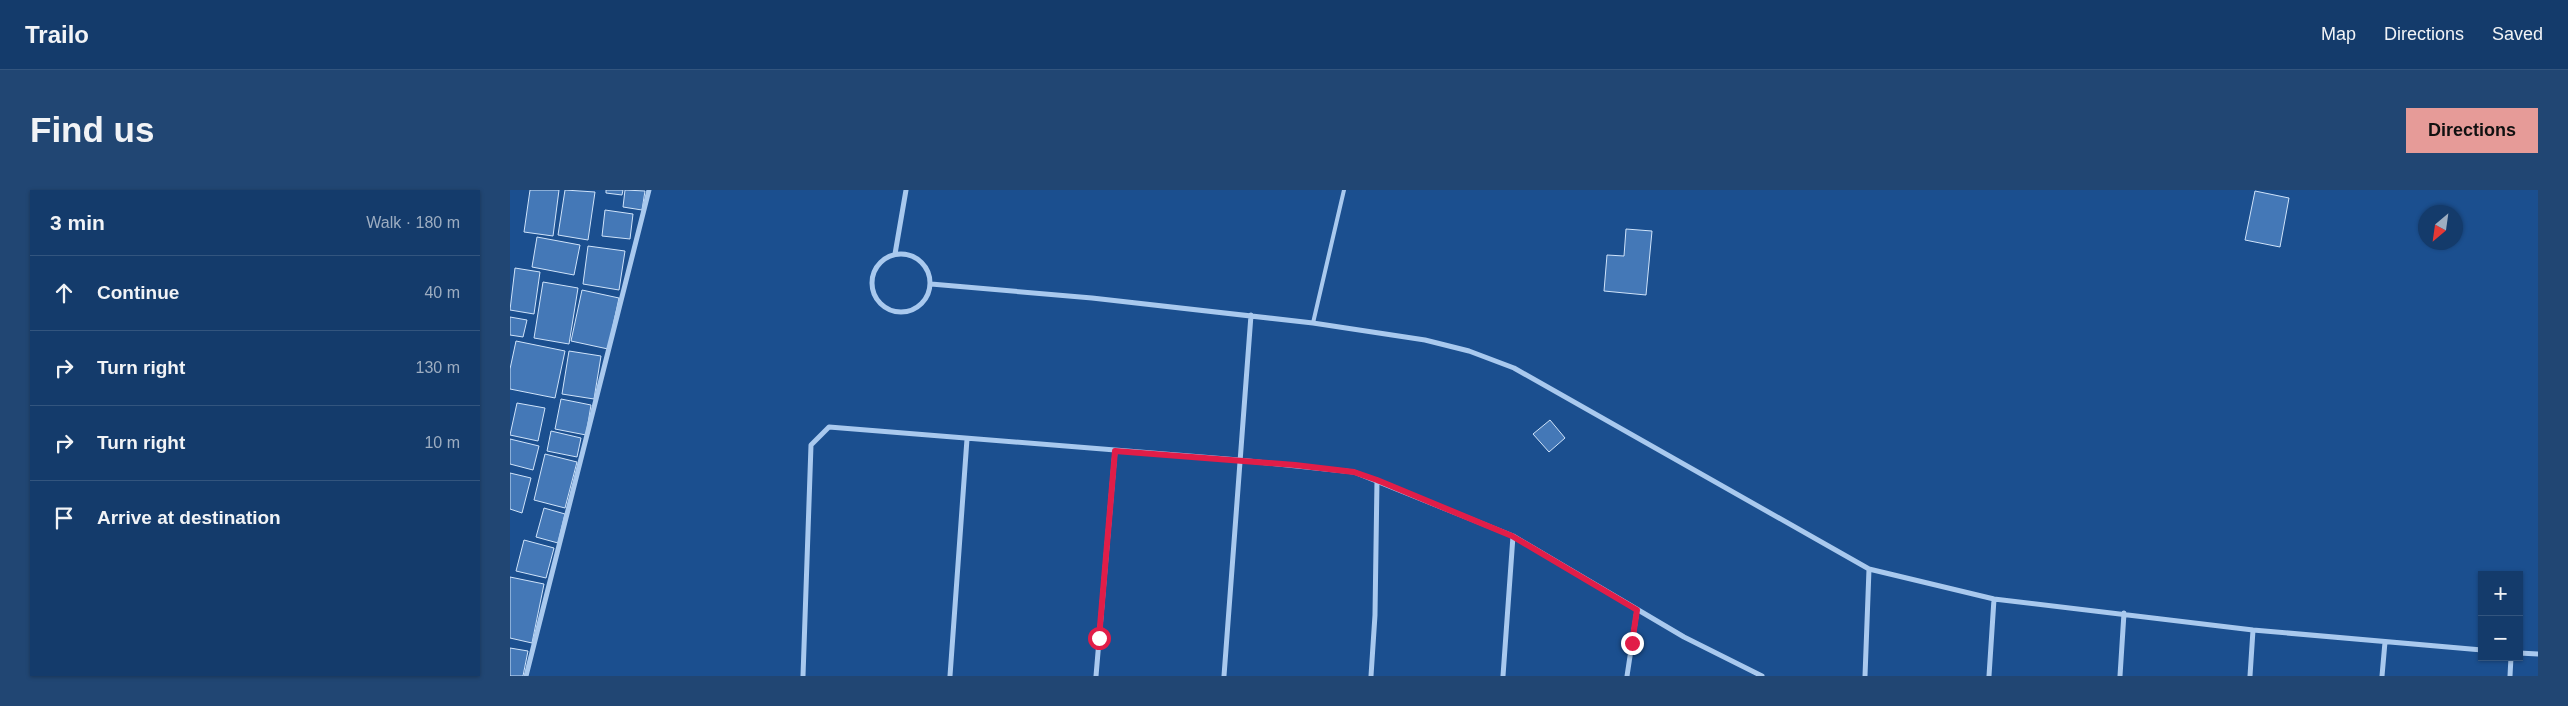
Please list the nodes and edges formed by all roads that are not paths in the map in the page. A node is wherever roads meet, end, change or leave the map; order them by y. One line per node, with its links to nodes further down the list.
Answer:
1 (648, 190): 24 (street)
2 (906, 190): 4 (street)
3 (1344, 190): 7 (lane)
4 (895, 254): 5 (street); 5 (street)
5 (931, 284): 6 (street)
6 (1251, 315): 7 (street); 10 (street)
7 (1313, 324): 13 (street)
8 (967, 439): 9 (street); 25 (street); 26 (street)
9 (1115, 451): 10 (street); 27 (street)
10 (1239, 460): 11 (street); 28 (street)
11 (1377, 480): 12 (street); 29 (street)
12 (1512, 536): 15 (street); 30 (street)
13 (1869, 569): 14 (street); 33 (street)
14 (1994, 599): 16 (street); 34 (street)
15 (1637, 610): 23 (street); 31 (street)
16 (2124, 614): 17 (street); 35 (street)
17 (2253, 630): 18 (street); 36 (street)
18 (2385, 642): 19 (street); 37 (street)
19 (2478, 650)
20 (2523, 653): 21 (street)
21 (2538, 654)
22 (2511, 661): 38 (street)
23 (1752, 673): 32 (street)
24 (526, 676)
25 (803, 676)
26 (950, 676)
27 (1096, 676)
28 (1224, 676)
29 (1371, 676)
30 (1503, 676)
31 (1627, 676)
32 (1762, 676)
33 (1864, 676)
34 (1990, 676)
35 (2120, 676)
36 (2250, 676)
37 (2382, 676)
38 (2510, 676)

